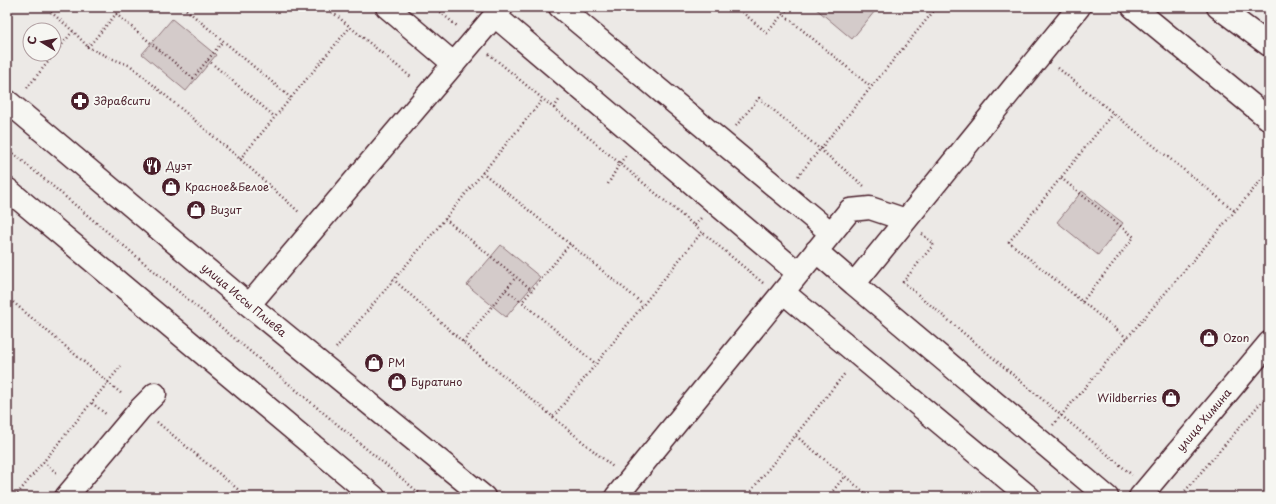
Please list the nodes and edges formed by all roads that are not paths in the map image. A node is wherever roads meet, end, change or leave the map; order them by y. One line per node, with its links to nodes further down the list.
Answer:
1 (387, 7): 8 (street)
2 (560, 7): 13 (street)
3 (1078, 7): 12 (street)
4 (1133, 7): 10 (street)
5 (1218, 7): 7 (street)
6 (499, 11): 8 (street); 15 (street)
7 (1269, 45)
8 (454, 64): 18 (street)
9 (15, 97): 18 (street, улица Иссы Плиева)
10 (1269, 119)
11 (7, 189): 23 (street)
12 (906, 220): 13 (street); 16 (street)
13 (832, 233): 14 (street)
14 (816, 251): 15 (street); 16 (street)
15 (798, 273): 17 (street)
16 (854, 284): 27 (street)
17 (781, 294): 25 (street); 26 (street)
18 (249, 305): 24 (street, улица Иссы Плиева)
19 (1269, 343): 21 (street, улица Химина)
20 (155, 394): 22 (street)
21 (1144, 492)
22 (66, 497)
23 (374, 497)
24 (484, 497)
25 (616, 497)
26 (1028, 497)
27 (1107, 497)

